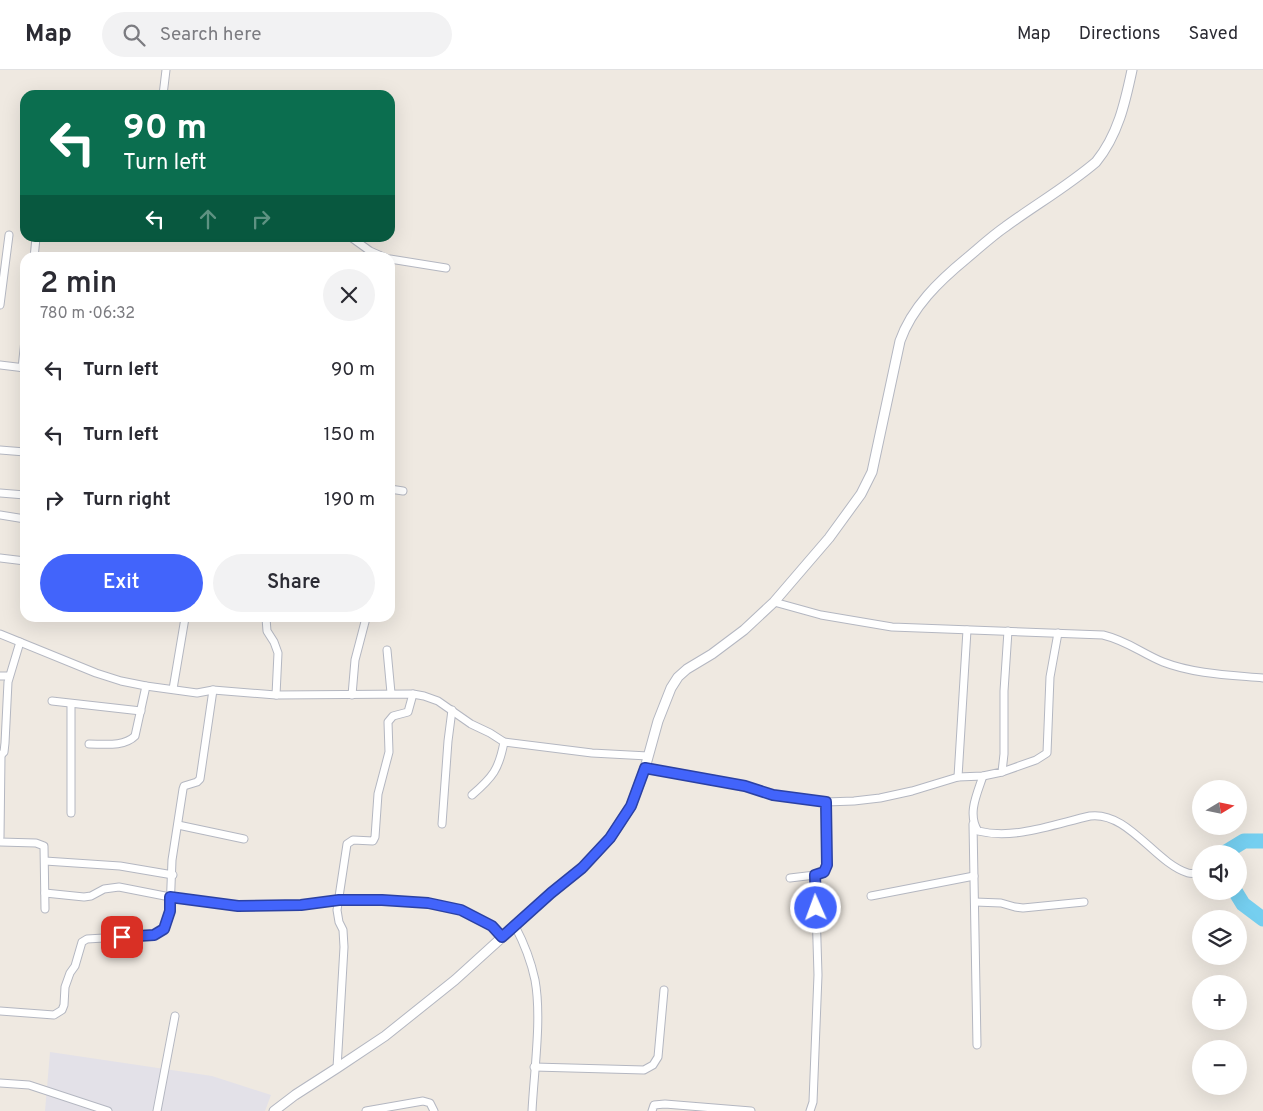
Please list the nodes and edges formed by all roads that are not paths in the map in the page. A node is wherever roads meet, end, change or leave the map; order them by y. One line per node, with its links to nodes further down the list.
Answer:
1 (166, 70): 3 (street)
2 (1132, 70): 22 (street)
3 (164, 90)
4 (9, 235): 9 (street)
5 (358, 242): 6 (street)
6 (372, 252)
7 (395, 260): 8 (street)
8 (446, 268)
9 (0, 305)
10 (0, 365): 11 (street)
11 (20, 368)
12 (0, 450): 13 (street)
13 (20, 452)
14 (395, 490): 15 (street)
15 (403, 491)
16 (0, 493): 17 (street)
17 (20, 495)
18 (0, 515): 19 (street)
19 (20, 518)
20 (0, 558): 21 (street)
21 (20, 560)
22 (774, 602): 26 (street); 49 (street)
23 (183, 622): 36 (street)
24 (266, 622): 40 (street)
25 (365, 622): 41 (street)
26 (967, 630): 27 (street); 53 (street)
27 (1008, 631): 28 (street); 51 (street)
28 (1058, 633): 34 (street); 51 (street)
29 (0, 634): 30 (street)
30 (20, 642): 33 (street); 35 (street)
31 (388, 650): 38 (street)
32 (0, 676): 33 (street)
33 (10, 676): 48 (street)
34 (1263, 678)
35 (146, 686): 36 (street); 45 (street)
36 (174, 689): 37 (street)
37 (213, 690): 40 (street); 59 (street)
38 (391, 694): 39 (street); 41 (street)
39 (413, 694): 44 (street); 72 (street)
40 (276, 695): 41 (street)
41 (352, 695)
42 (52, 702): 43 (street)
43 (71, 704): 45 (street); 56 (street)
44 (452, 710): 46 (street); 57 (street)
45 (141, 711): 47 (street)
46 (504, 742): 49 (street); 54 (street)
47 (89, 744)
48 (0, 756): 60 (street)
49 (648, 756): 50 (street)
50 (645, 768): 55 (street); 76 (street)
51 (1002, 772): 52 (street)
52 (983, 776): 53 (street); 58 (street)
53 (958, 777): 55 (street)
54 (472, 794)
55 (826, 802): 66 (street)
56 (70, 814)
57 (442, 824)
58 (973, 824): 64 (street); 67 (street)
59 (178, 825): 61 (street); 65 (street)
60 (0, 837)
61 (244, 838)
62 (0, 842): 63 (street)
63 (45, 861): 65 (street); 69 (street)
64 (1192, 873)
65 (173, 875): 71 (street)
66 (815, 875): 68 (street); 93 (street)
67 (974, 876): 70 (street); 73 (street)
68 (790, 878)
69 (44, 892): 71 (street); 75 (street)
70 (871, 896)
71 (170, 897): 72 (street); 79 (street)
72 (339, 900): 77 (street); 83 (street)
73 (975, 902): 74 (street); 81 (street)
74 (1084, 902)
75 (44, 909)
76 (515, 926): 77 (street); 82 (street)
77 (502, 937): 83 (street)
78 (664, 990): 82 (street)
79 (0, 1011)
80 (175, 1016): 86 (street)
81 (977, 1045)
82 (534, 1067): 90 (street)
83 (337, 1068): 87 (street)
84 (0, 1083): 85 (street)
85 (108, 1111)
86 (157, 1111)
87 (274, 1111)
88 (366, 1111): 89 (street)
89 (434, 1111)
90 (532, 1111)
91 (652, 1111): 92 (street)
92 (751, 1111)
93 (810, 1111)

